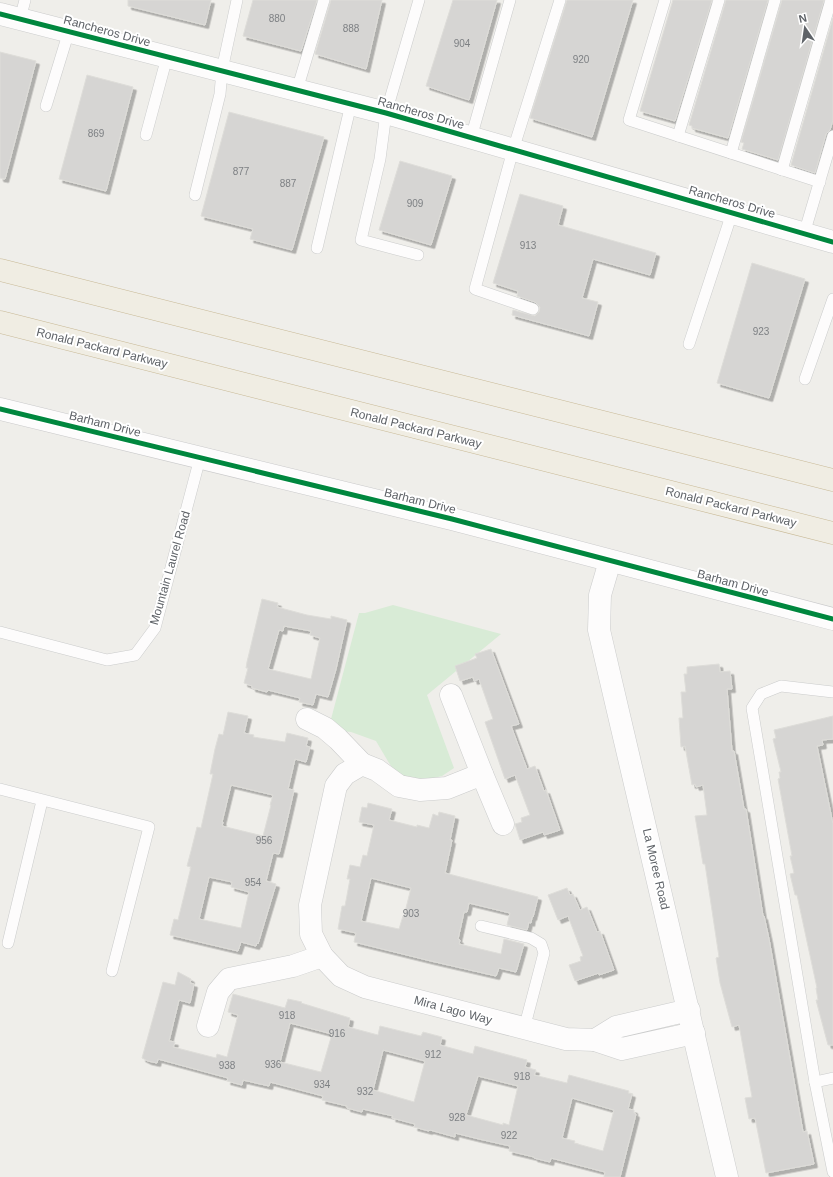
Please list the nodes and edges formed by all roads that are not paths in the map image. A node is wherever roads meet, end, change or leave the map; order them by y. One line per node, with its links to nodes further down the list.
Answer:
1 (237, 0): 13 (lane)
2 (324, 0): 14 (lane)
3 (419, 0): 17 (lane)
4 (510, 0): 21 (lane)
5 (560, 0): 22 (lane)
6 (665, 0): 19 (lane)
7 (719, 0): 19 (lane)
8 (775, 0): 23 (lane)
9 (831, 0): 24 (lane)
10 (15, 11): 11 (street, Rancheros Drive)
11 (69, 31): 12 (street, Rancheros Drive); 16 (lane)
12 (167, 57): 13 (street, Rancheros Drive); 18 (lane)
13 (222, 70): 14 (street, Rancheros Drive); 26 (lane)
14 (298, 90): 15 (street, Rancheros Drive)
15 (351, 104): 17 (street, Rancheros Drive); 30 (lane)
16 (46, 106)
17 (386, 113): 21 (street, Rancheros Drive); 31 (lane)
18 (146, 135)
19 (678, 136): 23 (lane)
20 (833, 136): 25 (lane)
21 (471, 138): 22 (street, Rancheros Drive)
22 (513, 150): 27 (street, Rancheros Drive); 34 (lane)
23 (731, 153): 24 (lane)
24 (782, 170): 25 (lane)
25 (820, 182): 28 (lane)
26 (195, 195)
27 (732, 213): 28 (street, Rancheros Drive); 36 (lane)
28 (804, 234): 29 (street, Rancheros Drive)
29 (833, 242)
30 (317, 248)
31 (418, 255)
32 (0, 270): 40 (highway)
33 (833, 299): 37 (lane)
34 (533, 309)
35 (0, 322): 41 (highway, Ronald Packard Parkway)
36 (689, 344)
37 (805, 379)
38 (0, 409): 39 (street, Barham Drive)
39 (200, 458): 42 (street, Barham Drive); 44 (lane, Mountain Laurel Road)
40 (833, 480)
41 (833, 532)
42 (610, 561): 43 (street, Barham Drive); 57 (street, La Moree Road)
43 (833, 619)
44 (0, 632)
45 (833, 692): 63 (lane)
46 (451, 695): 49 (street)
47 (307, 719): 48 (street)
48 (362, 764): 49 (street); 55 (street, Mira Lago Way)
49 (482, 774): 52 (street)
50 (0, 789): 51 (lane)
51 (42, 800): 54 (lane); 56 (lane)
52 (503, 824)
53 (481, 926): 59 (lane)
54 (8, 943)
55 (322, 956): 58 (street); 59 (street, Mira Lago Way)
56 (112, 971)
57 (689, 1010): 60 (street, La Moree Road); 61 (street)
58 (208, 1026)
59 (524, 1029): 61 (street, Mira Lago Way)
60 (694, 1033): 61 (street, Mira Lago Way); 65 (street, La Moree Road)
61 (596, 1040)
62 (833, 1078): 63 (lane)
63 (815, 1082): 64 (lane)
64 (833, 1172)
65 (727, 1177)

